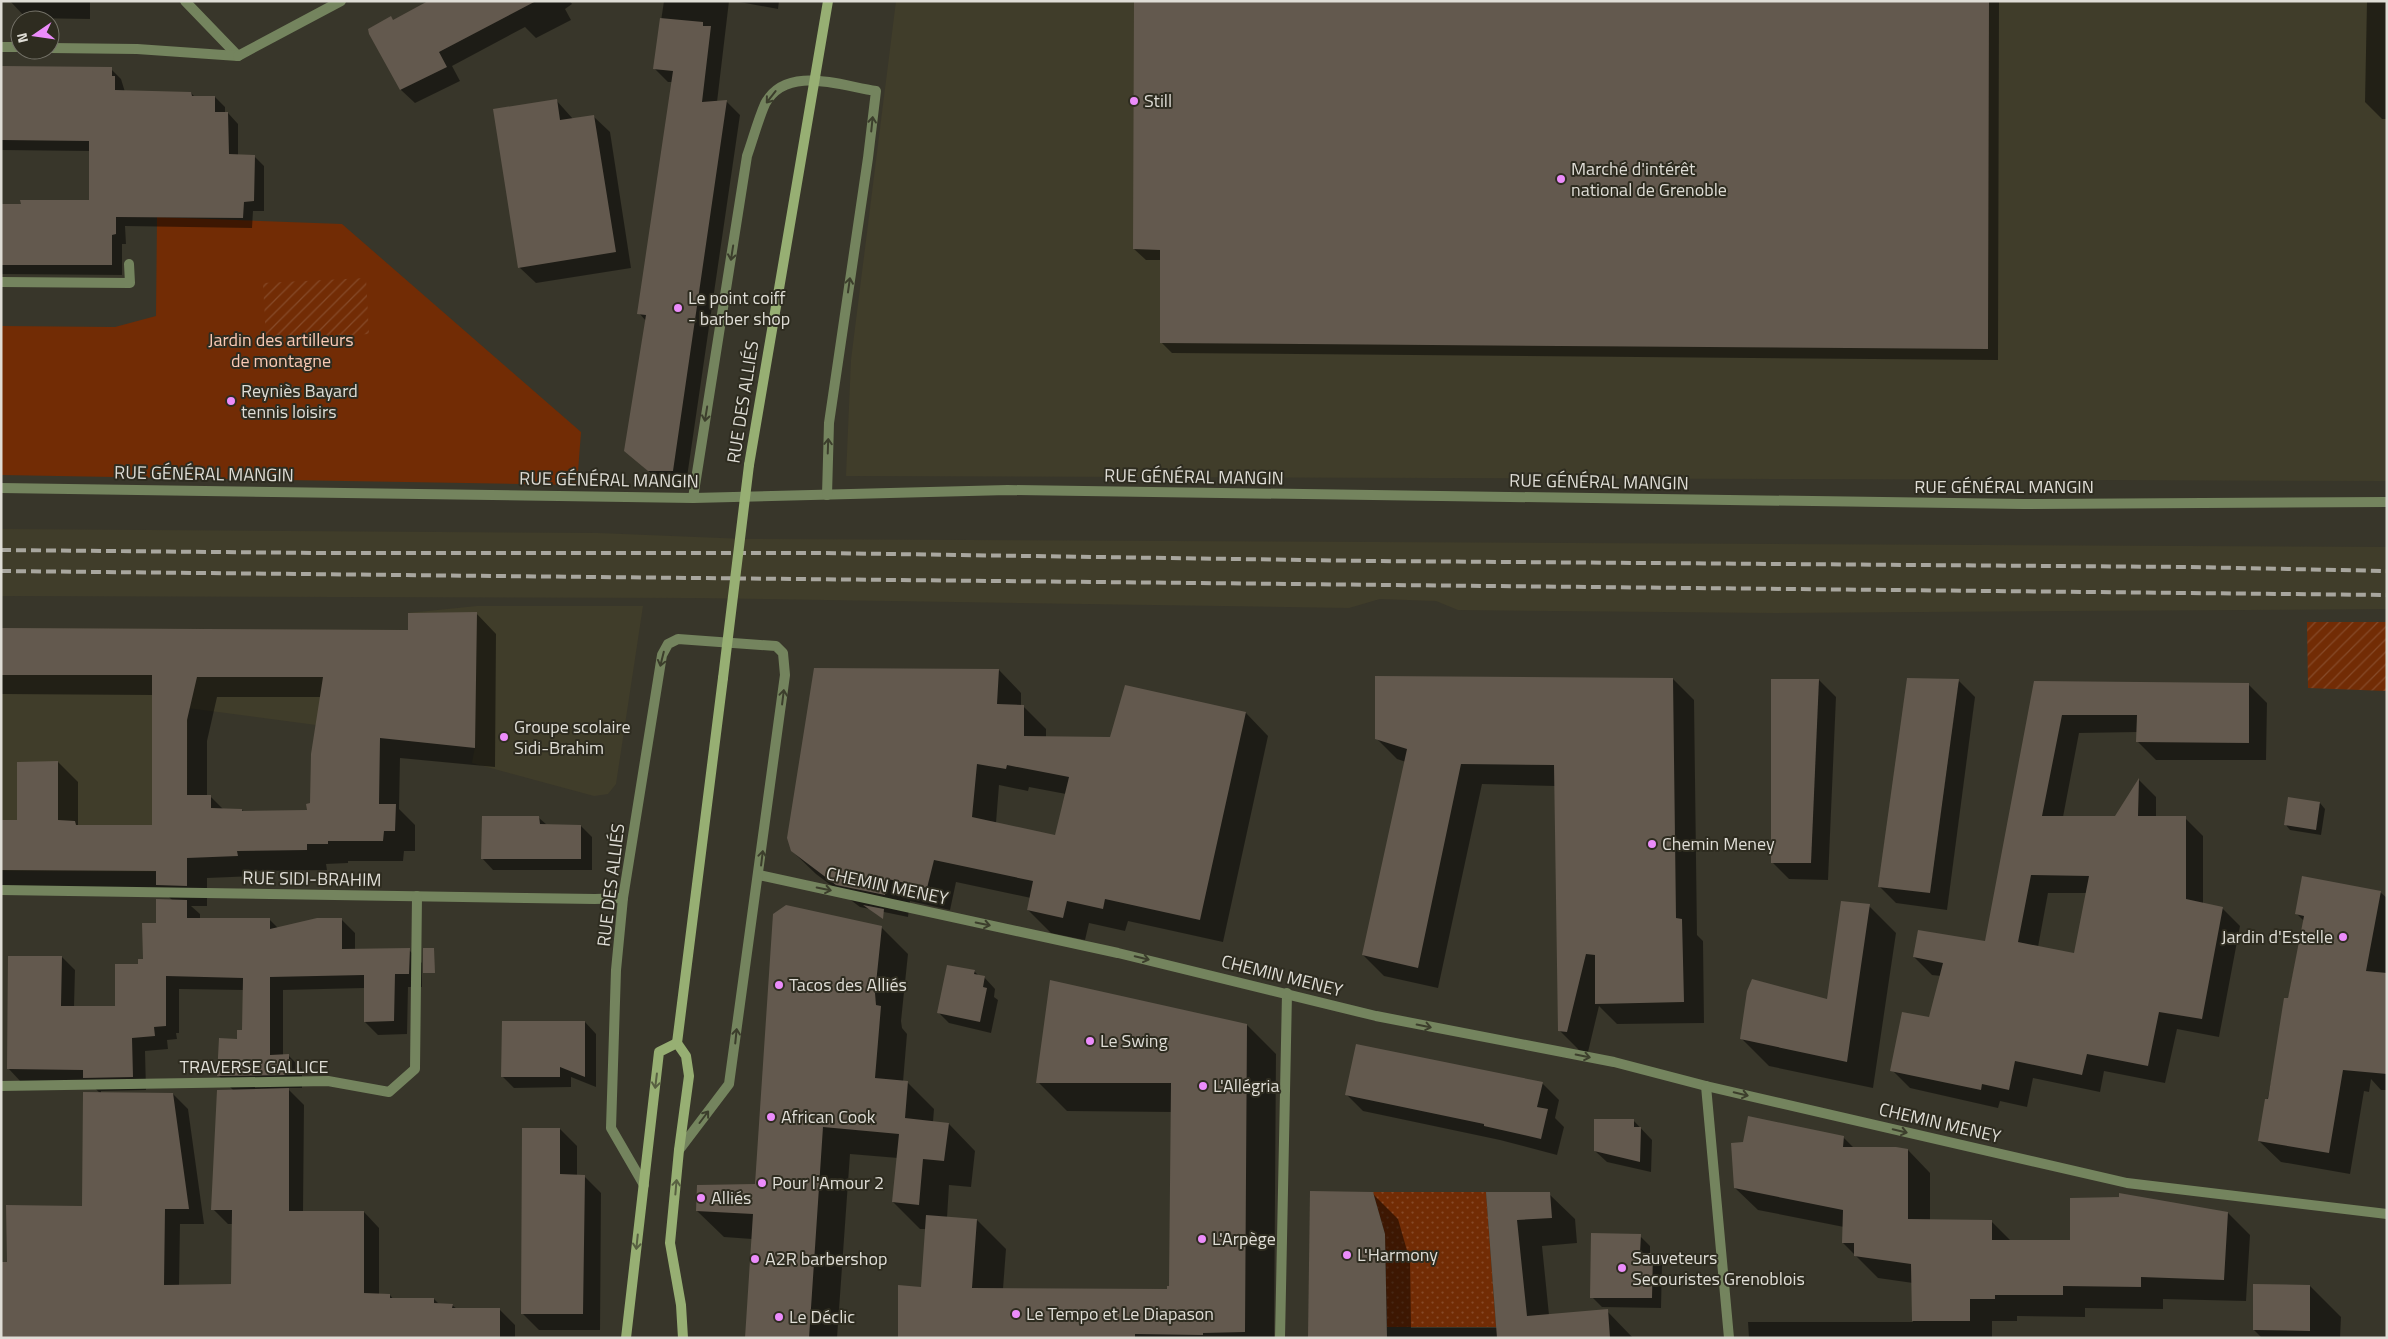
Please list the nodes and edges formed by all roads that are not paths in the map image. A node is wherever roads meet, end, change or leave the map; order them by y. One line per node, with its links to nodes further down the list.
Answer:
1 (185, 1): 5 (street)
2 (340, 1): 5 (street)
3 (828, 1): 6 (main road, RUE DES ALLIÉS)
4 (60, 48): 5 (street)
5 (238, 56)
6 (814, 80): 10 (street, RUE DES ALLIÉS, one-way to 6); 11 (street, RUE DES ALLIÉS, one-way to 11); 18 (main road, RUE DES ALLIÉS, bridge)
7 (129, 264): 8 (street)
8 (1, 282)
9 (1, 488): 11 (street, RUE GÉNÉRAL MANGIN)
10 (827, 495): 11 (street, RUE GÉNÉRAL MANGIN); 12 (street, RUE GÉNÉRAL MANGIN)
11 (693, 498)
12 (2387, 502)
13 (759, 875): 16 (street, RUE DES ALLIÉS, one-way to 16); 17 (street, CHEMIN MENEY, one-way to 17); 21 (street, RUE DES ALLIÉS, one-way to 13)
14 (1, 890): 15 (street, RUE SIDI-BRAHIM)
15 (417, 896): 16 (street, RUE SIDI-BRAHIM); 19 (street, TRAVERSE GALLICE)
16 (623, 898): 22 (street, RUE DES ALLIÉS)
17 (1287, 993): 20 (street, CHEMIN MENEY, one-way to 20); 26 (street)
18 (677, 1043): 21 (main road); 22 (main road, one-way to 22)
19 (1, 1086)
20 (1706, 1086): 23 (street, CHEMIN MENEY, one-way to 23); 27 (street)
21 (679, 1150): 25 (main road, one-way to 21)
22 (644, 1185): 24 (main road, one-way to 24)
23 (2387, 1214)
24 (626, 1338)
25 (683, 1338)
26 (1280, 1338)
27 (1729, 1338)

